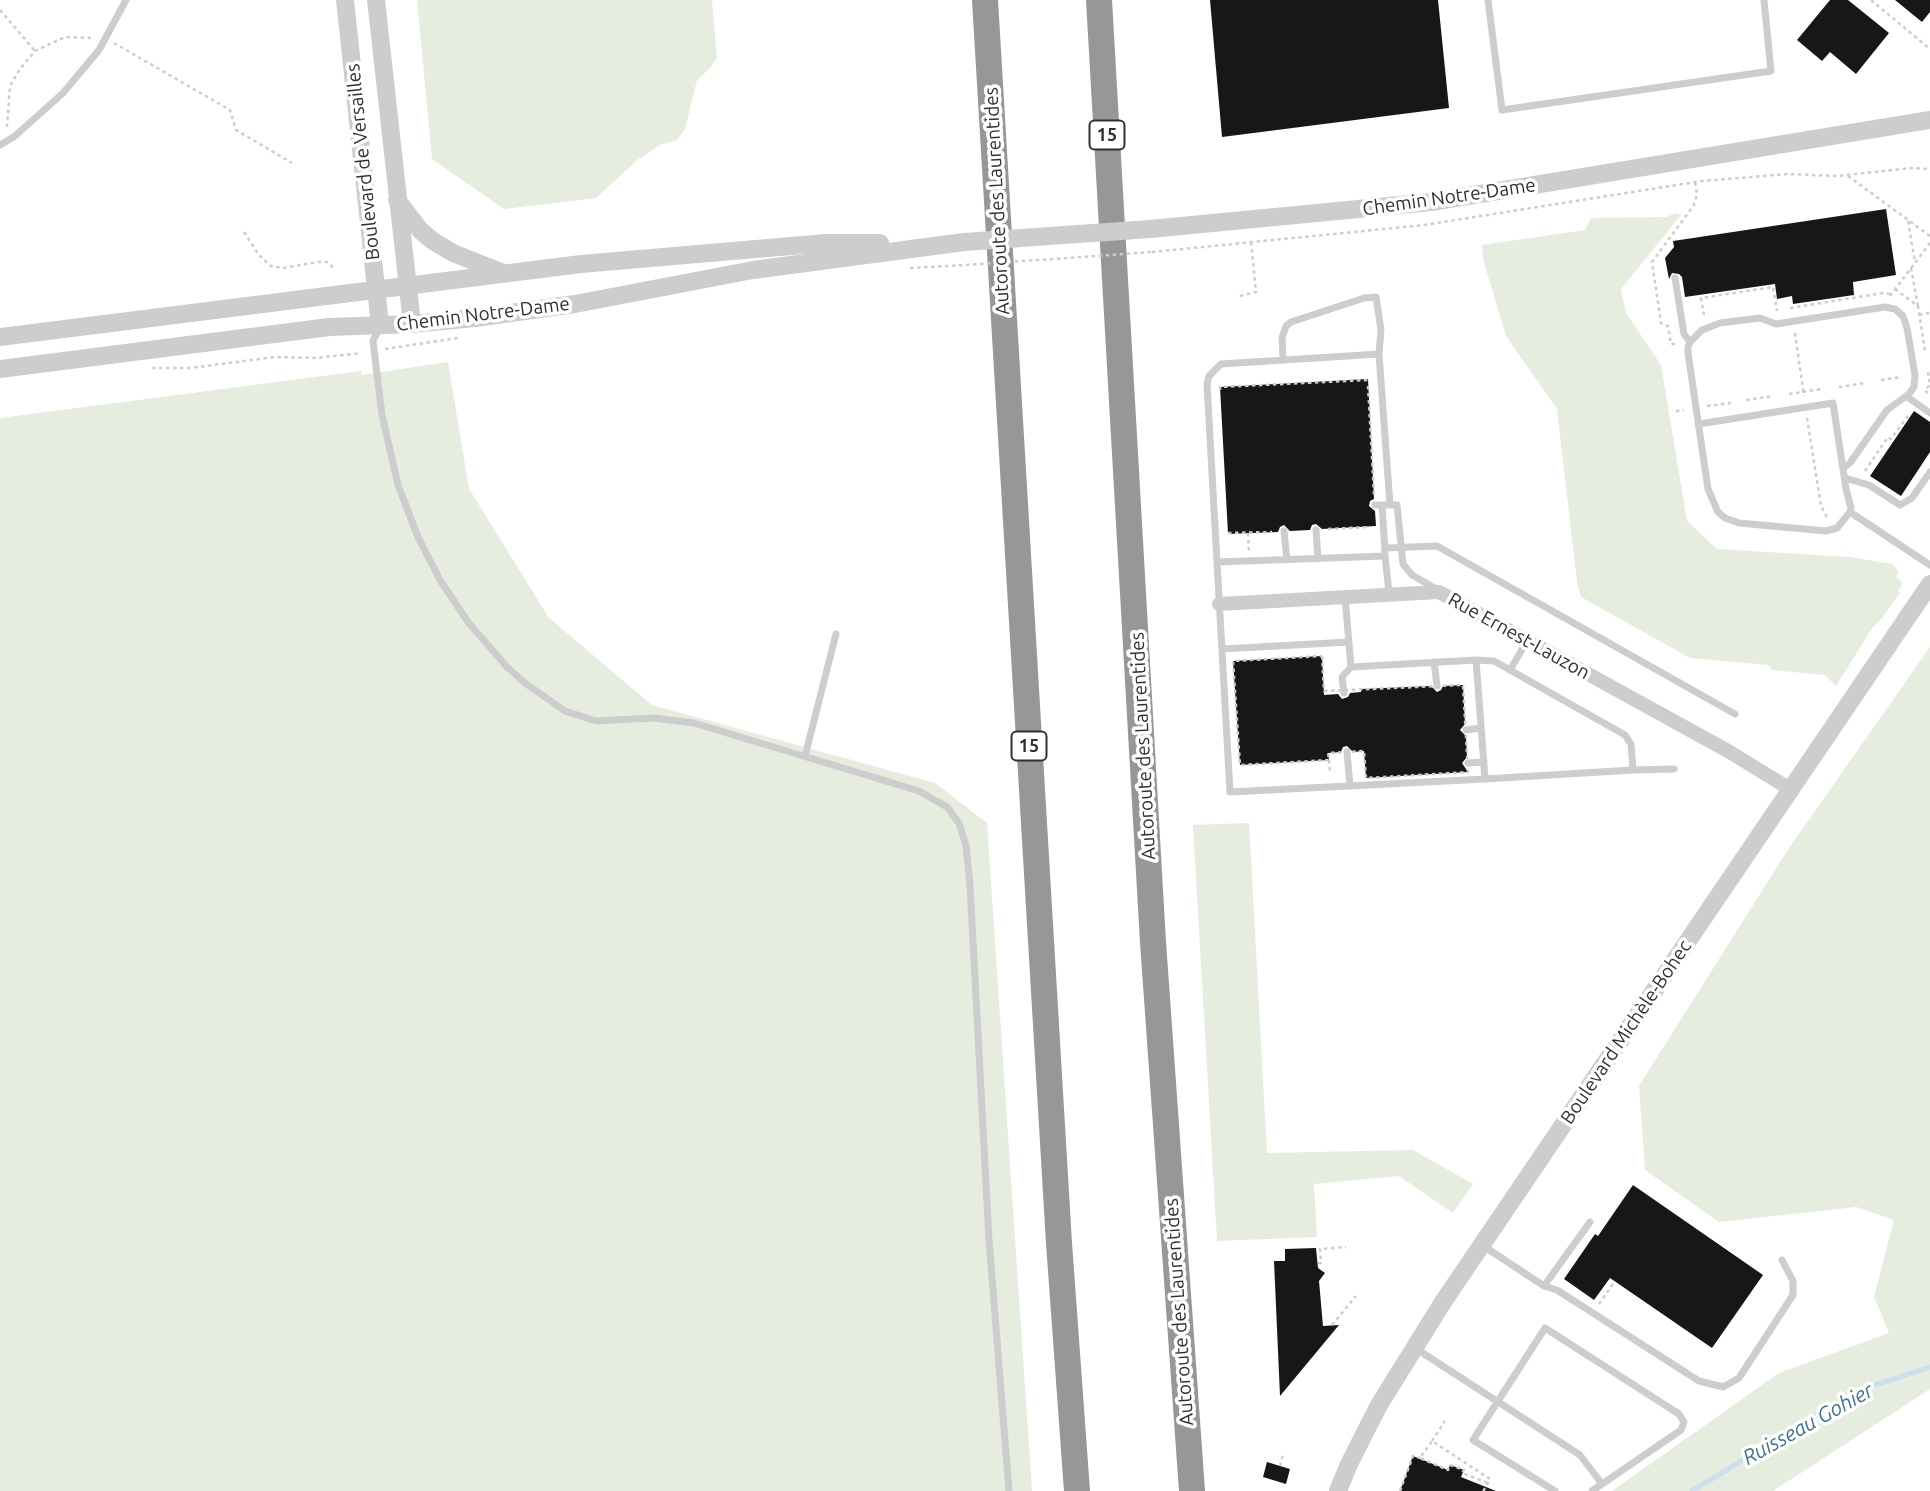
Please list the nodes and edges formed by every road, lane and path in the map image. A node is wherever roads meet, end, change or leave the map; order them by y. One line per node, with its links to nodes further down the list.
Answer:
1 (126, 0): 10 (lane)
2 (345, 0): 35 (street, Boulevard de Versailles)
3 (376, 0): 19 (street, Boulevard de Versailles)
4 (985, 0): 153 (highway, Autoroute des Laurentides / 15)
5 (1099, 0): 154 (highway, Autoroute des Laurentides / 15)
6 (1489, 0): 7 (lane)
7 (1764, 0)
8 (1871, 0): 11 (path)
9 (0, 10): 12 (path)
10 (106, 38): 12 (path); 14 (lane); 15 (path)
11 (1930, 49)
12 (35, 51): 14 (path)
13 (1929, 121): 23 (street, Chemin Notre-Dame, bridge)
14 (4, 143)
15 (292, 163)
16 (1930, 169): 17 (path, Chemin Notre-Dame)
17 (1848, 176): 18 (path, Chemin Notre-Dame); 20 (path)
18 (1695, 182): 24 (path, Chemin Notre-Dame); 43 (path)
19 (397, 200): 32 (street); 34 (street, Boulevard de Versailles)
20 (1908, 220): 22 (path); 28 (path)
21 (244, 232): 31 (path)
22 (1930, 236)
23 (964, 242): 32 (street, Chemin Notre-Dame); 41 (street, Chemin Notre-Dame)
24 (1251, 242): 29 (path, Chemin Notre-Dame, bridge); 36 (path)
25 (1930, 243): 26 (path)
26 (1924, 250): 27 (path); 28 (path)
27 (1930, 255)
28 (1915, 263): 30 (path)
29 (966, 265)
30 (1911, 268): 37 (path); 38 (path)
31 (335, 269)
32 (505, 273): 34 (street, Chemin Notre-Dame)
33 (1675, 278): 46 (lane)
34 (407, 285): 35 (street, Chemin Notre-Dame); 41 (street, Boulevard de Versailles)
35 (376, 290): 42 (street, Boulevard de Versailles); 45 (street, Chemin Notre-Dame)
36 (1240, 296)
37 (1702, 305)
38 (1918, 306)
39 (1929, 313): 40 (path)
40 (1919, 315)
41 (412, 324): 42 (street, Chemin Notre-Dame)
42 (380, 325): 53 (street, Chemin Notre-Dame); 123 (lane)
43 (1668, 326)
44 (1794, 328): 61 (path)
45 (0, 337)
46 (1690, 342): 65 (lane); 76 (lane)
47 (1930, 342): 48 (path)
48 (1923, 344)
49 (364, 353): 52 (path)
50 (1379, 355): 51 (lane); 51 (lane); 87 (lane)
51 (1283, 359): 99 (lane)
52 (143, 368)
53 (0, 369)
54 (1928, 372): 57 (path)
55 (1905, 377): 56 (path)
56 (1881, 380)
57 (1930, 381): 64 (path)
58 (1865, 383): 59 (path)
59 (1839, 387)
60 (1822, 389): 61 (path)
61 (1804, 392): 62 (path); 66 (path)
62 (1789, 394)
63 (1773, 396): 67 (path)
64 (1930, 396)
65 (1906, 397): 74 (lane); 83 (lane)
66 (1805, 399)
67 (1746, 400)
68 (1221, 401): 87 (path)
69 (1731, 402): 70 (path)
70 (1704, 406)
71 (1687, 410): 73 (path)
72 (1912, 410): 78 (path)
73 (1676, 411)
74 (1930, 414)
75 (1807, 416): 89 (path)
76 (1699, 425): 83 (lane); 88 (lane)
77 (1884, 428): 78 (path)
78 (1893, 436): 79 (path)
79 (1881, 447): 80 (path); 81 (path)
80 (1887, 451)
81 (1874, 458): 82 (path); 85 (path)
82 (1880, 462)
83 (1843, 468): 86 (lane)
84 (1930, 472): 86 (lane)
85 (1867, 476)
86 (1845, 478): 88 (lane)
87 (1386, 505): 91 (path); 94 (lane); 95 (lane)
88 (1850, 512): 100 (lane)
89 (1827, 517)
90 (1227, 521): 93 (path)
91 (1316, 530): 96 (lane)
92 (1284, 531): 93 (path); 97 (lane)
93 (1248, 533): 98 (path)
94 (1399, 547): 95 (lane); 103 (lane); 117 (lane)
95 (1385, 552): 96 (lane); 102 (lane)
96 (1318, 559): 97 (lane)
97 (1287, 560): 98 (lane)
98 (1250, 561): 99 (lane)
99 (1217, 562): 105 (lane)
100 (1930, 565)
101 (1930, 584): 130 (street, Boulevard Michèle-Bohec)
102 (1389, 593): 103 (street, Rue Ernest-Lauzon); 104 (street, Rue Ernest-Lauzon)
103 (1448, 595): 107 (street, Rue Ernest-Lauzon)
104 (1345, 596): 105 (street, Rue Ernest-Lauzon); 108 (lane)
105 (1219, 604): 109 (lane)
106 (836, 634): 123 (lane)
107 (1527, 640): 113 (lane); 130 (street, Rue Ernest-Lauzon)
108 (1349, 642): 109 (lane); 112 (lane)
109 (1222, 649): 129 (lane)
110 (1476, 660): 111 (lane); 113 (lane); 118 (lane)
111 (1434, 662): 112 (lane); 114 (lane)
112 (1350, 667): 116 (lane)
113 (1510, 670): 127 (lane)
114 (1437, 686)
115 (1324, 691): 122 (path)
116 (1344, 694)
117 (1735, 713)
118 (1481, 728): 119 (lane); 124 (lane)
119 (1466, 730): 125 (path)
120 (1364, 751): 125 (path)
121 (1347, 752): 129 (lane)
122 (1328, 753)
123 (805, 756): 152 (lane)
124 (1484, 762): 125 (lane); 128 (lane)
125 (1468, 763)
126 (1674, 769): 127 (lane)
127 (1633, 770): 128 (lane)
128 (1485, 779): 129 (lane)
129 (1350, 786)
130 (1790, 789): 132 (street, Boulevard Michèle-Bohec)
131 (1590, 1222): 137 (lane)
132 (1482, 1244): 137 (lane); 141 (street, Boulevard Michèle-Bohec)
133 (1346, 1247): 135 (path)
134 (1782, 1261): 137 (lane)
135 (1318, 1263)
136 (1615, 1281): 139 (path)
137 (1544, 1286)
138 (1356, 1296): 140 (path)
139 (1597, 1307)
140 (1332, 1325)
141 (1414, 1348): 142 (lane); 155 (street, Boulevard Michèle-Bohec)
142 (1497, 1401): 151 (lane); 151 (lane); 158 (lane)
143 (1445, 1421): 144 (path)
144 (1432, 1441): 146 (path); 147 (path)
145 (1283, 1454): 148 (path)
146 (1420, 1458): 149 (path); 156 (path)
147 (1463, 1461): 149 (path); 150 (path)
148 (1280, 1466)
149 (1459, 1468): 150 (path)
150 (1488, 1483): 157 (path)
151 (1602, 1484): 159 (lane)
152 (1009, 1491)
153 (1077, 1491)
154 (1192, 1491)
155 (1338, 1491)
156 (1400, 1491)
157 (1484, 1491)
158 (1555, 1491)
159 (1592, 1491)

